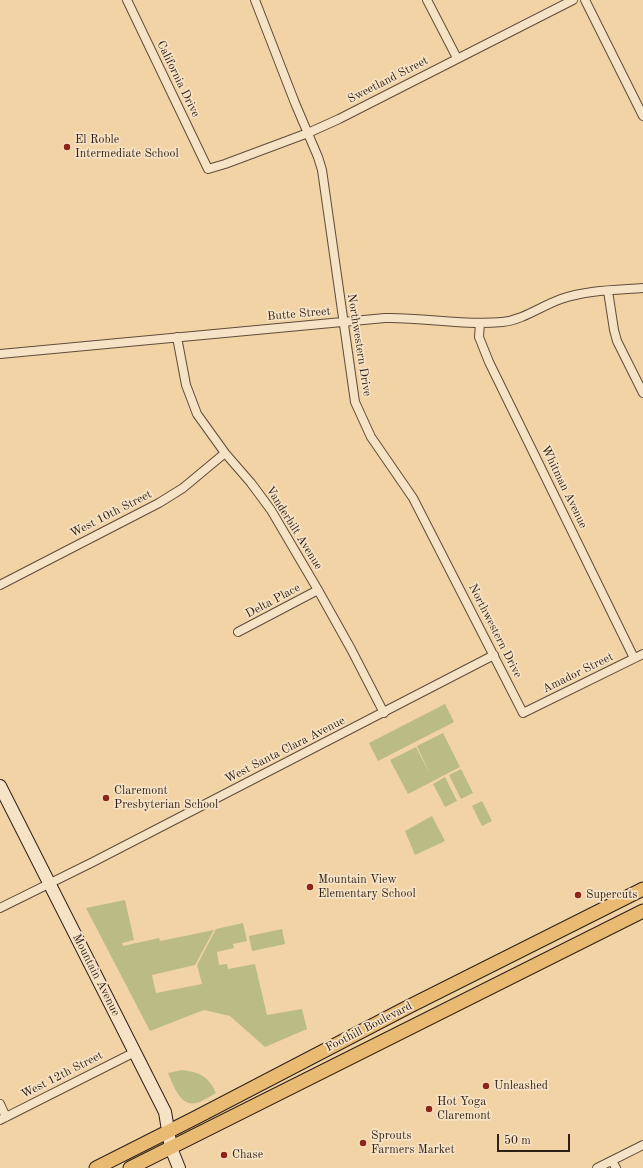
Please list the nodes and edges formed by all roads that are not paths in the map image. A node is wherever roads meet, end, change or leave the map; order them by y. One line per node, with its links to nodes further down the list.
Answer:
1 (127, 0): 9 (street, California Drive)
2 (255, 0): 8 (street, Northwestern Drive)
3 (427, 0): 6 (street)
4 (573, 0): 6 (street, Sweetland Street)
5 (586, 0): 7 (street)
6 (457, 58): 8 (street, Sweetland Street)
7 (643, 116)
8 (308, 133): 9 (street, Sweetland Street); 12 (street, Northwestern Drive)
9 (208, 169)
10 (643, 288): 11 (street, Butte Street)
11 (608, 291): 13 (street, Butte Street); 16 (street)
12 (343, 322): 13 (street, Butte Street); 14 (street, Butte Street); 22 (street, Northwestern Drive)
13 (480, 323): 23 (street, Whitman Avenue)
14 (177, 337): 15 (street, Butte Street); 17 (street, Vanderbilt Avenue)
15 (0, 354)
16 (643, 393)
17 (224, 453): 18 (street, West 10th Street); 19 (street, Vanderbilt Avenue)
18 (0, 585)
19 (318, 590): 20 (street, Delta Place); 24 (street, Vanderbilt Avenue)
20 (238, 632)
21 (643, 654): 23 (street, Amador Street)
22 (494, 655): 24 (street, West Santa Clara Avenue); 25 (street, Northwestern Drive)
23 (634, 658): 25 (street, Amador Street)
24 (384, 713): 27 (street, West Santa Clara Avenue)
25 (523, 713)
26 (0, 786): 27 (main road, Mountain Avenue)
27 (49, 884): 29 (street, West Santa Clara Avenue); 31 (main road, Mountain Avenue)
28 (643, 889): 34 (main road, Foothill Boulevard)
29 (0, 908)
30 (643, 911): 36 (main road, Foothill Boulevard)
31 (135, 1052): 33 (street, West 12th Street); 34 (main road, Mountain Avenue)
32 (0, 1104): 33 (street)
33 (3, 1118)
34 (169, 1131): 36 (main road, Mountain Avenue); 38 (main road, Foothill Boulevard)
35 (643, 1145): 37 (street)
36 (172, 1148): 39 (main road, Foothill Boulevard); 40 (main road, Mountain Avenue)
37 (614, 1164): 41 (street)
38 (96, 1168)
39 (130, 1168)
40 (179, 1168)
41 (597, 1168)

